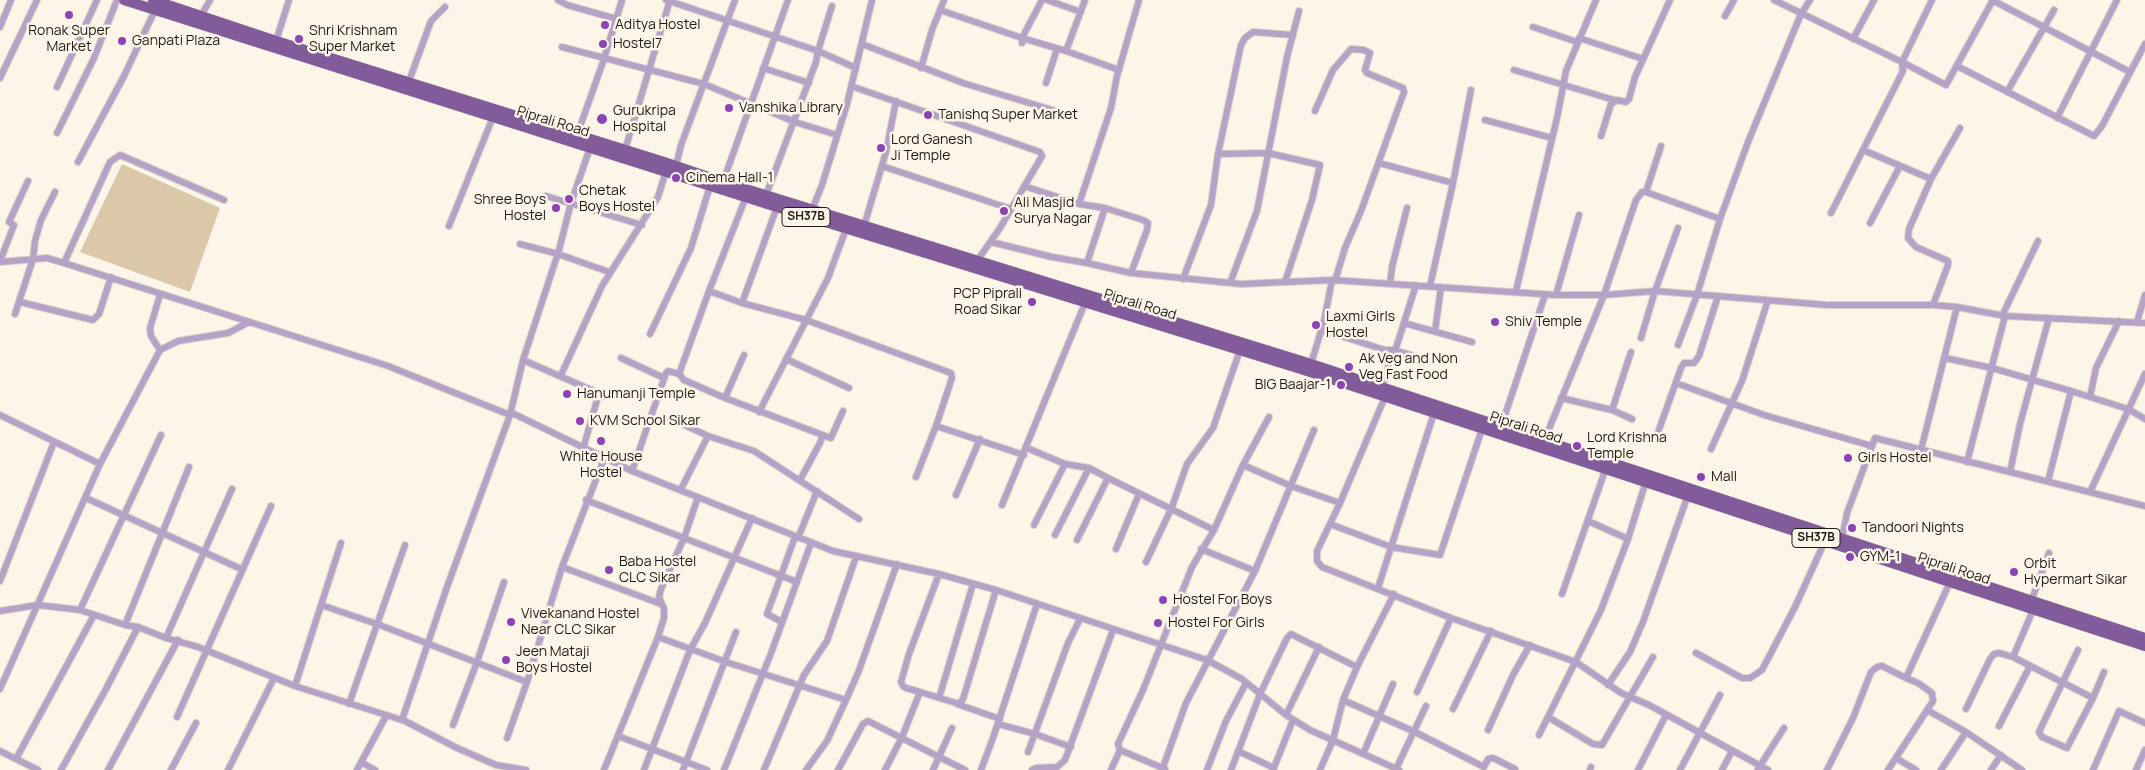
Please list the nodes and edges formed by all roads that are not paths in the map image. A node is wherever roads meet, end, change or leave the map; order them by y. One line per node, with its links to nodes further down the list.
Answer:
1 (11, 0): 42 (street)
2 (38, 0): 67 (street)
3 (98, 0): 73 (street)
4 (117, 0): 87 (street)
5 (124, 0): 28 (main road, Piprali Road / SH37B)
6 (210, 0): 36 (street)
7 (289, 0): 47 (street)
8 (558, 0): 38 (street)
9 (622, 0): 38 (street)
10 (669, 0): 39 (street); 63 (street)
11 (735, 0): 39 (street)
12 (788, 0): 44 (street)
13 (872, 0): 49 (street)
14 (944, 0): 31 (street)
15 (1042, 0): 48 (street)
16 (1047, 0): 34 (street)
17 (1086, 0): 34 (street)
18 (1139, 0): 64 (street)
19 (1596, 0): 46 (street)
20 (1670, 0): 57 (street)
21 (1734, 0): 37 (street)
22 (1774, 0): 35 (street)
23 (1810, 0): 35 (street)
24 (1874, 0): 45 (street)
25 (1932, 0): 58 (street)
26 (1992, 0): 41 (street); 59 (street)
27 (2117, 0): 55 (street)
28 (154, 5): 36 (main road); 82 (main road, Piprali Road / SH37B); 98 (street)
29 (832, 6): 53 (street)
30 (445, 7): 68 (street)
31 (940, 10): 48 (street); 62 (street)
32 (2054, 10): 41 (street)
33 (1299, 11): 43 (street)
34 (1081, 12): 54 (street)
35 (1802, 14): 45 (street); 125 (street)
36 (201, 16): 47 (main road)
37 (1725, 16)
38 (617, 19): 56 (street)
39 (728, 21): 44 (street); 71 (street)
40 (1533, 26): 46 (street)
41 (2043, 26): 55 (street); 76 (street)
42 (0, 27)
43 (1293, 34): 96 (street); 97 (street)
44 (776, 38): 53 (street); 60 (street)
45 (1853, 39): 58 (street)
46 (1578, 40): 57 (street); 72 (street)
47 (276, 41): 68 (main road)
48 (1022, 41): 52 (street)
49 (862, 44): 61 (street); 62 (street)
50 (2145, 44): 66 (street)
51 (562, 47): 56 (street)
52 (1057, 49): 54 (street); 70 (street)
53 (818, 51): 61 (street); 69 (street)
54 (1066, 51): 64 (street)
55 (2090, 52): 66 (street); 83 (street)
56 (604, 59): 63 (street); 88 (street)
57 (1644, 59): 77 (street)
58 (1902, 62): 59 (street); 95 (street)
59 (1957, 66): 76 (street)
60 (763, 68): 69 (street); 79 (street)
61 (856, 68): 74 (street)
62 (921, 68): 81 (street)
63 (650, 70): 71 (street); 94 (street)
64 (1119, 70): 117 (street)
65 (1514, 70): 72 (street)
66 (2130, 72): 83 (street)
67 (0, 78)
68 (409, 81): 88 (main road)
69 (809, 83): 85 (street)
70 (1046, 83)
71 (704, 84): 79 (street); 100 (street)
72 (1563, 85): 77 (street); 91 (street)
73 (57, 86)
74 (851, 86): 78 (street); 89 (street)
75 (1471, 90): 107 (street)
76 (2007, 92): 83 (street)
77 (1614, 100): 90 (street)
78 (896, 101): 101 (street); 109 (street)
79 (750, 105): 85 (street); 106 (street)
80 (1315, 111): 99 (street)
81 (1058, 112)
82 (493, 117): 92 (main road, Piprali Road / SH37B); 128 (street)
83 (2057, 118)
84 (1485, 120): 91 (street)
85 (795, 122): 89 (street); 112 (street)
86 (1960, 128): 104 (street)
87 (58, 134)
88 (577, 135): 92 (main road)
89 (837, 135): 122 (street)
90 (1602, 136)
91 (1552, 138): 153 (street)
92 (592, 144): 94 (main road); 103 (main road, Piprali Road / SH37B); 116 (street)
93 (1661, 146): 111 (street)
94 (625, 150): 100 (main road)
95 (1863, 150): 102 (street); 123 (street)
96 (1268, 153): 97 (street); 146 (street); 147 (street)
97 (1218, 154): 144 (street)
98 (78, 162)
99 (1379, 163): 107 (street); 145 (street)
100 (676, 166): 106 (main road)
101 (882, 166): 121 (street); 129 (street)
102 (1900, 166): 104 (street); 126 (street)
103 (666, 171): 108 (main road, Piprali Road / SH37B); 127 (street)
104 (1931, 179): 166 (street)
105 (28, 181): 138 (street)
106 (723, 182): 112 (main road)
107 (1452, 183): 150 (street)
108 (710, 186): 114 (main road, Piprali Road / SH37B); 179 (street)
109 (1024, 186): 117 (street); 121 (street)
110 (55, 192): 136 (street)
111 (1646, 192): 125 (street); 159 (street)
112 (766, 195): 122 (main road)
113 (546, 196): 116 (street)
114 (746, 197): 118 (main road, Piprali Road / SH37B); 152 (street)
115 (224, 200): 139 (street)
116 (571, 203): 127 (street); 135 (street)
117 (1079, 204): 119 (street)
118 (777, 208): 131 (main road, Piprali Road / SH37B); 164 (street)
119 (1105, 208): 140 (street); 142 (street)
120 (1407, 208): 148 (street)
121 (1012, 209): 133 (street)
122 (812, 210): 129 (main road)
123 (1831, 213)
124 (1579, 215): 158 (street)
125 (1720, 219): 156 (street)
126 (1870, 223)
127 (642, 225): 141 (street)
128 (449, 226)
129 (864, 226): 137 (main road)
130 (1678, 228): 154 (street)
131 (846, 229): 165 (main road, Piprali Road / SH37B); 171 (street)
132 (2038, 241): 169 (street)
133 (991, 242): 137 (street); 140 (street)
134 (520, 244): 135 (street)
135 (558, 254): 141 (street); 191 (street)
136 (33, 258): 138 (street); 139 (street); 163 (street)
137 (977, 261): 193 (main road)
138 (0, 262)
139 (64, 263): 143 (street)
140 (1087, 263): 142 (street)
141 (609, 272): 197 (street)
142 (1131, 273): 144 (street)
143 (111, 277): 155 (street); 163 (street)
144 (1183, 279): 147 (street)
145 (1334, 281): 146 (street); 148 (street); 177 (street)
146 (1285, 282): 147 (street)
147 (1230, 283)
148 (1390, 284): 149 (street)
149 (1416, 286): 150 (street); 176 (street)
150 (1430, 286): 151 (street)
151 (1441, 287): 153 (street); 178 (street)
152 (709, 291): 164 (street); 195 (street)
153 (1516, 291): 157 (street)
154 (1655, 291): 156 (street); 159 (street); 180 (street)
155 (160, 294): 173 (street); 183 (street)
156 (1697, 294): 161 (street); 182 (street)
157 (1545, 295): 158 (street); 220 (street)
158 (1556, 295): 159 (street)
159 (1604, 295): 206 (street)
160 (2145, 295): 174 (street)
161 (1718, 296): 162 (street); 200 (street)
162 (1768, 300): 166 (street); 207 (street)
163 (20, 302): 168 (street)
164 (742, 303): 171 (street)
165 (1085, 303): 184 (main road, Piprali Road / SH37B); 234 (street)
166 (1933, 305): 167 (street)
167 (1957, 307): 169 (street); 189 (street)
168 (15, 314)
169 (2004, 316): 170 (street); 194 (street)
170 (2049, 318): 172 (street); 199 (street)
171 (806, 320): 190 (street); 219 (street)
172 (2119, 321): 174 (street); 204 (street)
173 (249, 322): 183 (street); 213 (street)
174 (2137, 322): 175 (street)
175 (2145, 322)
176 (1404, 323): 178 (street); 185 (street)
177 (1322, 330): 185 (street); 193 (street)
178 (1435, 331): 181 (street)
179 (650, 334)
180 (1641, 338)
181 (1472, 342)
182 (1678, 345)
183 (160, 350): 237 (street)
184 (1240, 350): 203 (main road, Piprali Road / SH37B); 265 (street)
185 (1393, 350): 192 (street); 203 (street)
186 (1631, 352): 209 (street)
187 (744, 355): 205 (street)
188 (621, 358): 198 (street)
189 (1945, 358): 194 (street); 233 (street)
190 (786, 359): 201 (street); 211 (street)
191 (523, 360): 197 (street); 213 (street)
192 (1432, 361)
193 (1311, 364): 203 (main road)
194 (1992, 368): 199 (street); 236 (street)
195 (679, 374): 198 (street); 205 (street)
196 (2145, 374): 208 (street)
197 (561, 375): 231 (street)
198 (664, 378): 218 (street)
199 (2034, 380): 202 (street); 244 (street)
200 (1676, 383): 207 (street); 226 (street)
201 (849, 388)
202 (2071, 391): 204 (street); 249 (street)
203 (1383, 393): 212 (main road, Piprali Road / SH37B); 220 (main road); 261 (street)
204 (2090, 397): 208 (street)
205 (725, 398): 211 (street)
206 (1562, 398): 209 (street); 228 (street)
207 (1732, 404): 230 (street); 232 (street)
208 (2128, 409): 217 (street); 254 (street)
209 (1612, 410): 216 (street)
210 (843, 411): 223 (street)
211 (759, 412): 223 (street)
212 (1434, 413): 221 (main road, Piprali Road / SH37B); 284 (street)
213 (510, 414): 231 (street); 328 (street)
214 (0, 415): 229 (street)
215 (1269, 418): 239 (street)
216 (1632, 419)
217 (2145, 419)
218 (651, 420): 225 (street); 243 (street)
219 (936, 426): 227 (street); 245 (street)
220 (1501, 426): 228 (main road)
221 (1482, 429): 242 (main road, Piprali Road / SH37B); 284 (street)
222 (1314, 430): 250 (street)
223 (820, 434): 247 (street)
224 (161, 435): 266 (street)
225 (708, 436): 247 (street); 252 (street)
226 (1656, 438)
227 (980, 439): 234 (street); 257 (street)
228 (1544, 441): 277 (main road)
229 (54, 442): 237 (street); 298 (street)
230 (1872, 446): 233 (street); 277 (street)
231 (583, 449): 235 (street)
232 (1711, 449)
233 (1922, 450): 236 (street)
234 (1025, 451): 238 (street); 262 (street)
235 (604, 459): 243 (street); 260 (street)
236 (1967, 462): 244 (street)
237 (100, 464): 258 (street)
238 (1066, 464): 241 (street); 271 (street)
239 (1244, 464): 250 (street); 272 (street)
240 (189, 467): 273 (street)
241 (1089, 468): 246 (street); 274 (street)
242 (1606, 468): 248 (main road, Piprali Road / SH37B); 269 (street)
243 (632, 471): 252 (street)
244 (2010, 472): 249 (street)
245 (916, 476)
246 (1108, 478): 255 (street); 279 (street)
247 (800, 480): 253 (street)
248 (1646, 481): 256 (main road, Piprali Road / SH37B); 278 (street)
249 (2048, 481): 254 (street)
250 (1291, 486): 261 (street); 295 (street)
251 (232, 489): 287 (street)
252 (681, 490): 259 (street)
253 (816, 491): 268 (street); 275 (street)
254 (2090, 492): 264 (street)
255 (1139, 494): 265 (street); 285 (street)
256 (1688, 495): 280 (main road, Piprali Road / SH37B); 354 (street)
257 (956, 496)
258 (86, 498): 266 (street); 310 (street)
259 (698, 498): 267 (street); 276 (street)
260 (586, 500): 276 (street); 293 (street)
261 (1340, 503): 270 (street)
262 (1002, 505)
263 (271, 506): 294 (street)
264 (2145, 506)
265 (1172, 507): 272 (street); 291 (street)
266 (124, 516): 273 (street); 312 (street)
267 (752, 518): 275 (street); 290 (street)
268 (859, 519)
269 (1588, 521): 278 (street); 306 (street)
270 (1330, 524): 284 (street); 303 (street)
271 (1034, 525)
272 (1214, 530): 286 (street)
273 (163, 534): 287 (street); 319 (street)
274 (1055, 535)
275 (796, 537): 282 (street); 297 (street)
276 (684, 538): 290 (street); 307 (street)
277 (1842, 538): 309 (main road)
278 (1628, 539): 342 (street)
279 (1077, 540)
280 (1825, 541): 301 (main road, Piprali Road / SH37B); 336 (street)
281 (341, 543): 311 (street)
282 (811, 543): 289 (street); 300 (street)
283 (405, 545): 318 (street)
284 (1391, 547): 303 (street)
285 (1116, 549)
286 (1201, 549): 295 (street); 329 (street)
287 (204, 553): 294 (street); 325 (street)
288 (2049, 553): 309 (street)
289 (856, 557): 292 (street); 353 (street)
290 (735, 558): 297 (street); 333 (street)
291 (1146, 562)
292 (897, 564): 296 (street); 364 (street)
293 (562, 567): 307 (street); 349 (street)
294 (241, 569): 335 (street)
295 (1255, 571): 339 (street)
296 (939, 574): 302 (street); 357 (street)
297 (781, 575): 300 (street); 317 (street)
298 (1, 578)
299 (504, 582): 340 (street)
300 (797, 582): 317 (street)
301 (1950, 582): 309 (main road, Piprali Road / SH37B); 348 (street)
302 (973, 584): 304 (street); 362 (street)
303 (1378, 588): 305 (street)
304 (996, 590): 308 (street); 366 (street)
305 (1394, 594): 316 (street); 344 (street)
306 (1562, 594)
307 (660, 604): 324 (street)
308 (1037, 604): 315 (street); 380 (street)
309 (2032, 604): 326 (main road); 331 (main road, Piprali Road / SH37B); 338 (street)
310 (38, 605): 312 (street); 313 (street); 356 (street)
311 (321, 605): 318 (street); 355 (street)
312 (80, 610): 314 (street)
313 (0, 611)
314 (94, 615): 319 (street); 409 (street)
315 (1080, 618): 321 (street); 391 (street)
316 (1452, 618): 322 (street); 358 (street)
317 (782, 622): 346 (street)
318 (377, 624): 328 (street); 367 (street)
319 (125, 625): 320 (street)
320 (138, 627): 325 (street); 420 (street)
321 (1114, 630): 329 (street); 397 (street)
322 (1491, 631): 330 (street); 369 (street)
323 (736, 632): 341 (street)
324 (658, 637): 333 (street); 393 (street)
325 (166, 638): 327 (street)
326 (2145, 638)
327 (178, 640): 335 (street); 421 (street)
328 (428, 643): 340 (street); 378 (street)
329 (1160, 646): 339 (street); 399 (street)
330 (1530, 646): 342 (street); 387 (street)
331 (2145, 646)
332 (1319, 647): 344 (street); 359 (street); 372 (street)
333 (690, 650): 341 (street); 398 (street)
334 (2078, 650): 351 (street)
335 (208, 652): 347 (street); 376 (street)
336 (1696, 653)
337 (1653, 657): 361 (street)
338 (2013, 657): 343 (street); 370 (street)
339 (1207, 660): 350 (street); 416 (street)
340 (477, 662): 349 (street); 383 (street)
341 (726, 662): 346 (street); 412 (street)
342 (1576, 662): 354 (street); 377 (street)
343 (2030, 666): 351 (street); 384 (street)
344 (1357, 667): 365 (street)
345 (2104, 672): 363 (street)
346 (762, 673): 353 (street); 431 (street)
347 (274, 678): 355 (street); 423 (street)
348 (1906, 678): 371 (street); 450 (street)
349 (527, 682): 395 (street)
350 (1246, 683): 359 (street); 441 (street)
351 (2062, 683): 363 (street); 363 (street)
352 (1393, 684): 375 (street)
353 (799, 685): 364 (street); 432 (street)
354 (1608, 685): 361 (street)
355 (295, 686): 367 (street)
356 (0, 689)
357 (920, 692): 362 (street); 394 (street)
358 (1417, 692)
359 (1260, 694): 372 (street); 402 (street)
360 (1720, 695): 390 (street)
361 (1630, 697): 373 (street); 377 (street)
362 (939, 698): 366 (street)
363 (2093, 698)
364 (846, 700): 433 (street)
365 (1343, 700): 375 (street); 396 (street)
366 (956, 703): 380 (street)
367 (349, 704): 374 (street)
368 (1426, 706): 388 (street)
369 (1453, 709)
370 (1966, 709)
371 (1927, 710): 389 (street); 408 (street)
372 (1286, 715): 379 (street)
373 (1666, 715): 390 (street); 446 (street)
374 (386, 716): 378 (street); 411 (street)
375 (1379, 716): 388 (street); 405 (street)
376 (176, 717)
377 (1548, 717): 392 (street)
378 (402, 720): 413 (street)
379 (1293, 720): 396 (street); 417 (street)
380 (999, 721): 391 (street); 438 (street)
381 (196, 723): 422 (street)
382 (2145, 723): 456 (street)
383 (453, 725)
384 (1999, 726)
385 (952, 728): 407 (street)
386 (1784, 728): 415 (street)
387 (1488, 730)
388 (1415, 732): 414 (street); 444 (street)
389 (1966, 732): 406 (street); 453 (street)
390 (1699, 733): 403 (street); 447 (street)
391 (1035, 734): 397 (street); 404 (street)
392 (1539, 735)
393 (618, 736): 398 (street); 427 (street)
394 (902, 737): 407 (street); 434 (street); 435 (street)
395 (508, 738)
396 (1333, 740): 405 (street); 443 (street)
397 (1070, 747): 439 (street)
398 (652, 750): 412 (street); 428 (street)
399 (1120, 750): 416 (street); 440 (street)
400 (2145, 750): 457 (street)
401 (0, 751): 409 (street)
402 (1238, 751): 417 (street); 442 (street)
403 (1732, 751): 415 (street); 448 (street)
404 (1028, 752)
405 (1363, 754): 444 (street)
406 (2001, 755): 454 (street); 455 (street)
407 (940, 756): 436 (street); 437 (street)
408 (1896, 758): 451 (street); 452 (street)
409 (16, 759): 410 (street)
410 (23, 762): 418 (street); 419 (street)
411 (361, 762): 424 (street); 425 (street)
412 (686, 762): 429 (street); 430 (street)
413 (495, 768): 426 (street)
414 (1484, 768): 445 (street)
415 (1759, 768): 449 (street)
416 (1164, 769)
417 (1274, 769)
418 (18, 770)
419 (38, 770)
420 (61, 770)
421 (108, 770)
422 (171, 770)
423 (228, 770)
424 (357, 770)
425 (375, 770)
426 (526, 770)
427 (604, 770)
428 (644, 770)
429 (683, 770)
430 (707, 770)
431 (724, 770)
432 (764, 770)
433 (806, 770)
434 (838, 770)
435 (885, 770)
436 (933, 770)
437 (965, 770)
438 (981, 770)
439 (1032, 770)
440 (1111, 770)
441 (1207, 770)
442 (1231, 770)
443 (1320, 770)
444 (1398, 770)
445 (1514, 770)
446 (1638, 770)
447 (1680, 770)
448 (1722, 770)
449 (1768, 770)
450 (1827, 770)
451 (1888, 770)
452 (1916, 770)
453 (1941, 770)
454 (1991, 770)
455 (2022, 770)
456 (2093, 770)
457 (2136, 770)

